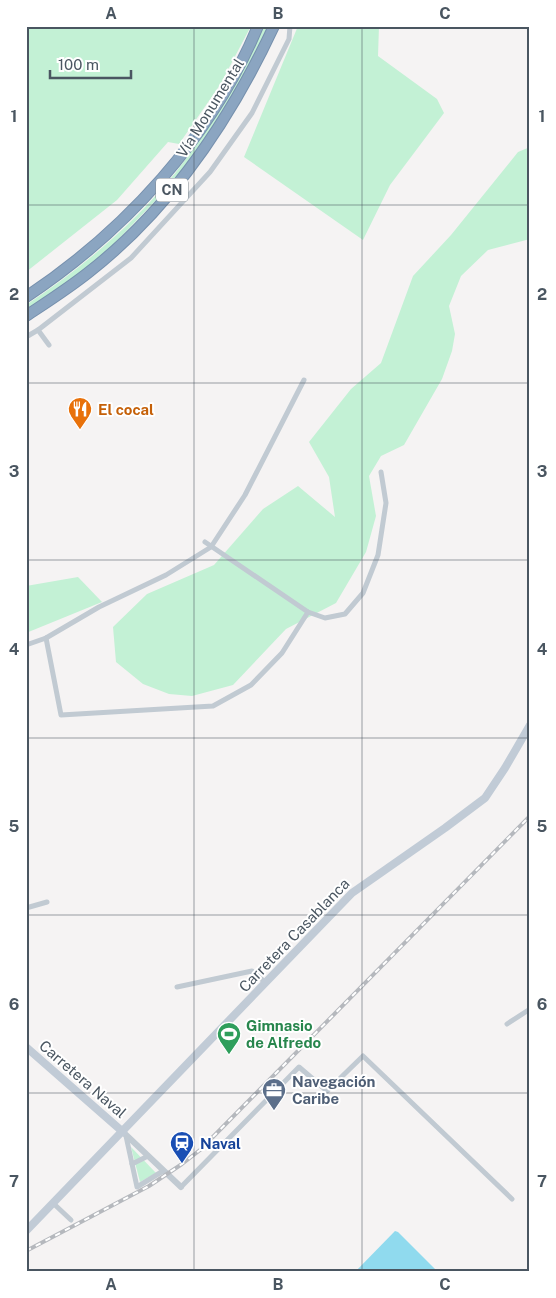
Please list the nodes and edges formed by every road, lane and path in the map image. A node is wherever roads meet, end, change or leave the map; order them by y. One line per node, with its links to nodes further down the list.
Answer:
1 (258, 26): 4 (highway, Vía Monumental / CN)
2 (274, 26): 5 (highway, Vía Monumental / CN)
3 (290, 26): 6 (street)
4 (26, 297)
5 (26, 316)
6 (38, 330): 7 (street); 8 (street)
7 (26, 337)
8 (49, 345)
9 (304, 380): 12 (street)
10 (381, 472): 13 (street)
11 (205, 542): 12 (street)
12 (211, 547): 13 (street); 14 (street)
13 (308, 612): 14 (street)
14 (46, 638): 15 (street)
15 (26, 645)
16 (530, 725): 19 (main road, Carretera Casablanca)
17 (47, 902): 18 (street)
18 (26, 908)
19 (266, 983): 20 (street); 24 (main road, Carretera Casablanca)
20 (176, 987)
21 (530, 1009): 22 (street)
22 (507, 1024)
23 (26, 1047): 24 (main road, Carretera Naval)
24 (124, 1133): 25 (street); 26 (street); 30 (main road, Carretera Casablanca)
25 (148, 1156): 26 (street); 27 (street)
26 (132, 1164): 27 (street)
27 (163, 1171): 28 (street)
28 (181, 1187): 29 (street)
29 (512, 1199)
30 (54, 1204): 31 (street); 32 (main road, Carretera Casablanca)
31 (71, 1220)
32 (26, 1230)

